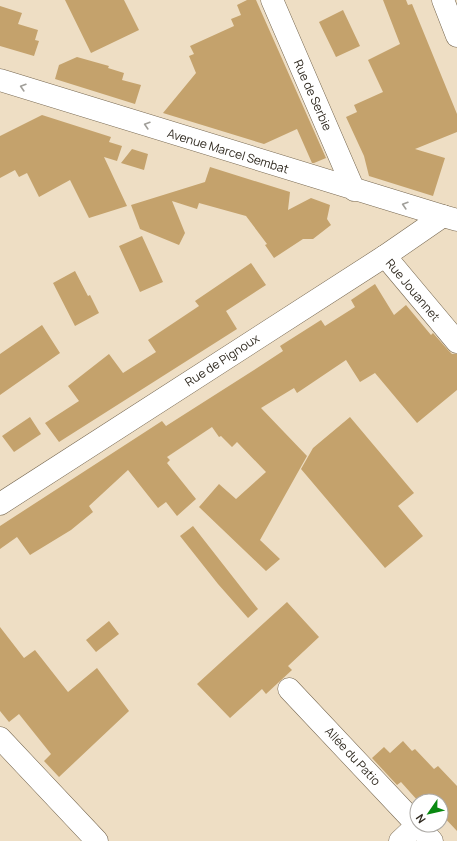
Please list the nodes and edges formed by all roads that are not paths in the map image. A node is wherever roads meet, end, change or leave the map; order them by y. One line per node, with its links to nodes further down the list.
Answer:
1 (272, 0): 5 (street, Rue de Serbie)
2 (442, 0): 3 (street)
3 (457, 36)
4 (0, 80): 5 (street, Avenue Marcel Sembat, one-way to 4)
5 (354, 190): 6 (street, Avenue Marcel Sembat, one-way to 5)
6 (450, 218): 7 (street, Rue de Pignoux)
7 (385, 256): 8 (street, Rue Jouannet); 9 (street, Rue de Pignoux)
8 (457, 342)
9 (0, 504)
10 (289, 688): 14 (street, Allée du Patio)
11 (0, 738): 13 (street)
12 (424, 833): 15 (street)
13 (97, 841)
14 (400, 841)
15 (432, 841)

